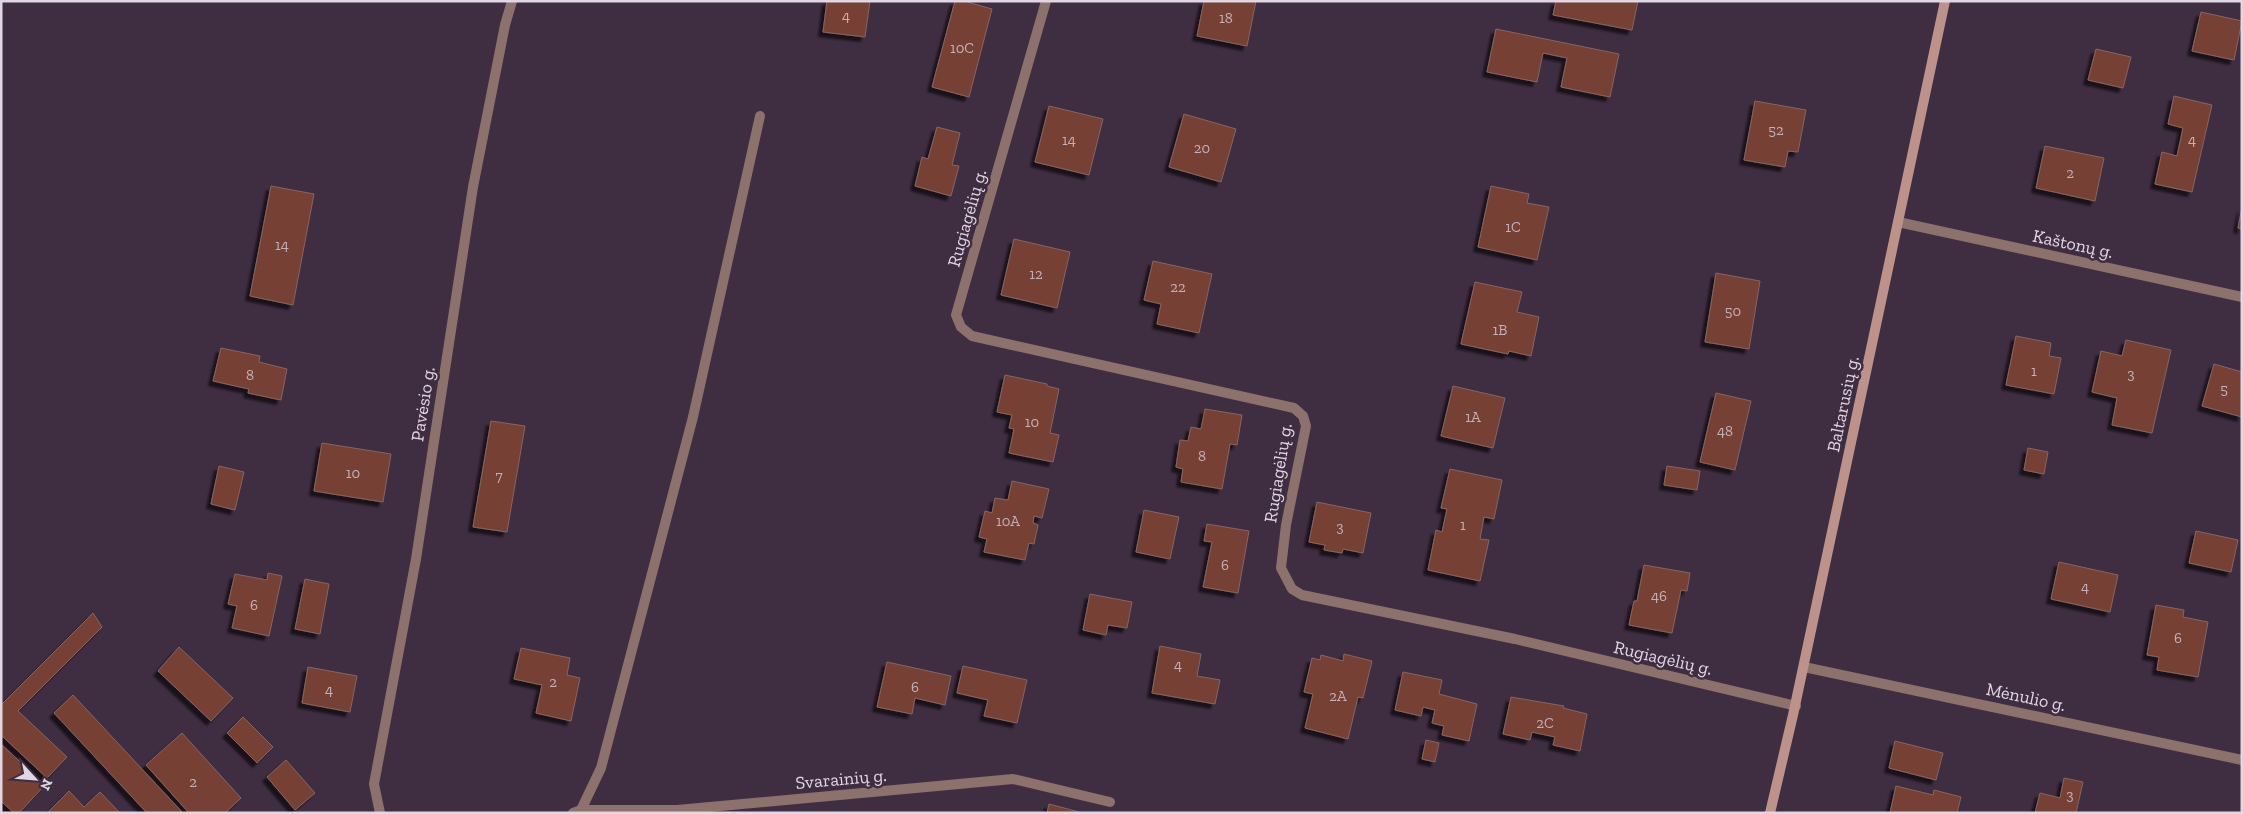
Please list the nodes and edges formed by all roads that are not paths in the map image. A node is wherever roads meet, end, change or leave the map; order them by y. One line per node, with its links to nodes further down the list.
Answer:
1 (512, 1): 12 (street, Pavėsio g.)
2 (1046, 1): 8 (street, Rugiagėlių g.)
3 (1945, 1): 5 (main road, Baltarusių g.)
4 (760, 116): 11 (street)
5 (1898, 222): 6 (street, Kaštonų g.); 7 (main road, Baltarusių g.)
6 (2242, 297)
7 (1804, 667): 8 (main road, Baltarusių g.); 9 (street, Mėnulio g.)
8 (1796, 706): 13 (main road, Baltarusių g.)
9 (2242, 760)
10 (1110, 802): 11 (street, Svarainių g.)
11 (577, 812)
12 (380, 813)
13 (1770, 813)

